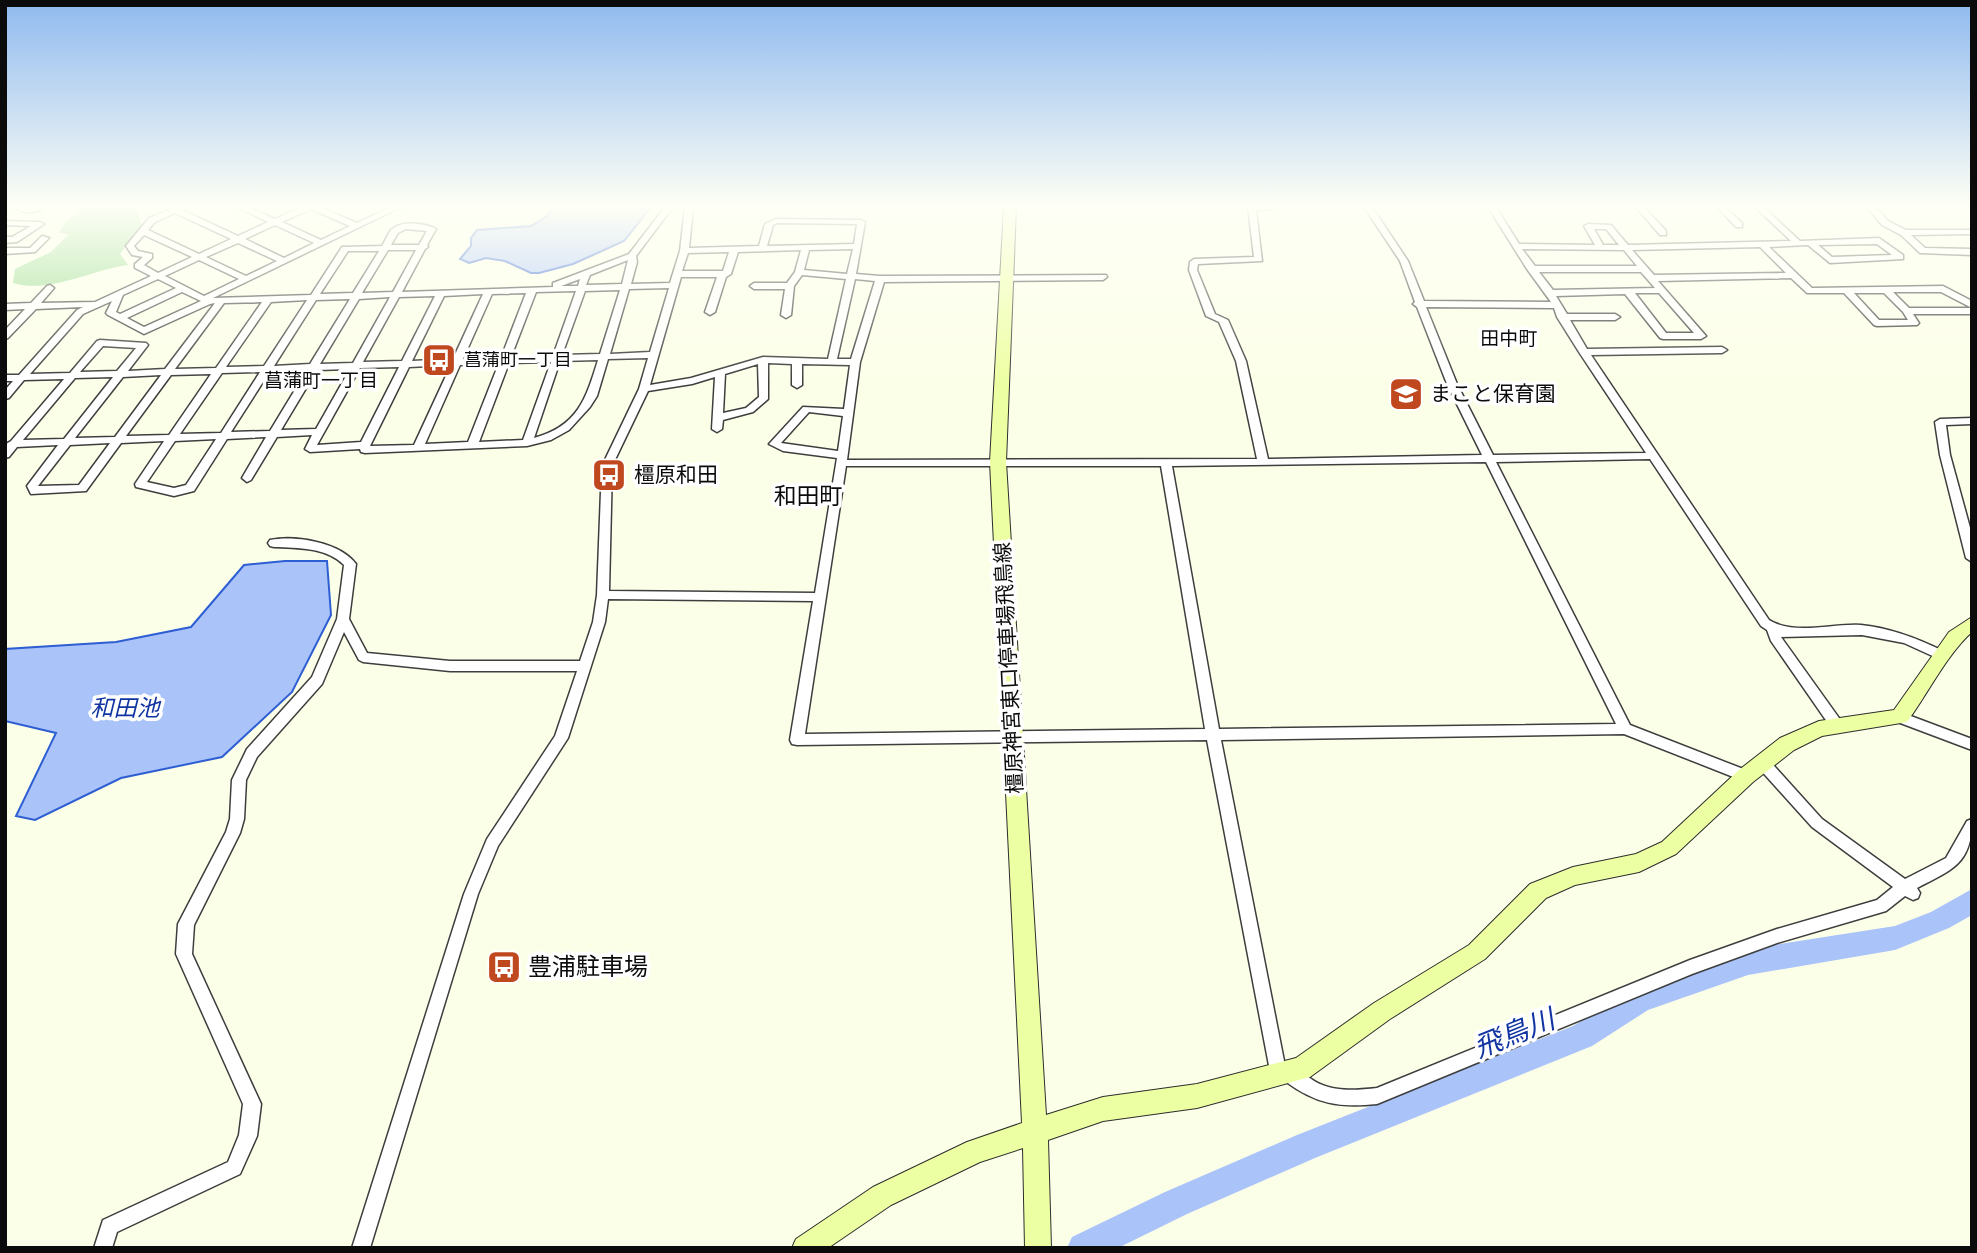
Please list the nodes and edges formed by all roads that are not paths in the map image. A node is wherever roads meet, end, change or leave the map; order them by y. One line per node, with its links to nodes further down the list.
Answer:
1 (139, 265): 27 (street)
2 (180, 265): 27 (street)
3 (219, 265): 32 (street)
4 (275, 265): 32 (street)
5 (334, 265): 53 (street)
6 (373, 265): 52 (street)
7 (413, 265): 51 (street)
8 (608, 265): 23 (street)
9 (632, 265): 37 (street)
10 (680, 265): 24 (street)
11 (729, 265): 25 (street)
12 (801, 265): 22 (street)
13 (853, 265): 28 (street)
14 (1007, 265): 29 (main road, 橿原神宮東口停車場飛鳥線)
15 (1194, 265): 117 (street)
16 (1406, 265): 58 (street)
17 (1529, 265): 20 (street)
18 (1642, 265): 21 (street)
19 (1783, 265): 26 (street)
20 (1531, 269): 21 (street); 50 (street)
21 (1645, 269): 31 (street)
22 (799, 272): 28 (street); 36 (street)
23 (586, 274): 40 (street); 41 (street)
24 (678, 274): 25 (street); 34 (street)
25 (722, 274): 65 (street)
26 (1793, 275): 31 (street); 44 (street)
27 (158, 276): 39 (street); 48 (street)
28 (851, 276): 33 (street); 79 (street)
29 (1007, 277): 30 (street); 33 (street); 115 (main road, 橿原神宮東口停車場飛鳥線)
30 (1103, 277)
31 (1653, 278): 43 (street)
32 (246, 279): 55 (street)
33 (880, 279): 81 (street)
34 (674, 285): 37 (street); 73 (street)
35 (754, 286): 36 (street)
36 (790, 286): 66 (street)
37 (625, 287): 40 (street); 74 (street)
38 (50, 288): 61 (street)
39 (183, 288): 55 (street); 69 (street)
40 (580, 288): 41 (street); 75 (street)
41 (546, 289): 42 (street)
42 (532, 290): 46 (street); 76 (street)
43 (1663, 290): 47 (street); 47 (street)
44 (1847, 290): 45 (street); 63 (street)
45 (1886, 290): 60 (street); 63 (street)
46 (489, 291): 49 (street); 80 (street)
47 (1628, 291): 50 (street)
48 (120, 293): 57 (street); 69 (street)
49 (440, 293): 51 (street); 82 (street)
50 (1549, 293): 59 (street)
51 (396, 294): 52 (street); 83 (street)
52 (355, 296): 53 (street); 84 (street)
53 (313, 297): 54 (street); 85 (street)
54 (268, 299): 56 (street); 86 (street)
55 (206, 300): 56 (street); 69 (street)
56 (221, 301): 87 (street)
57 (97, 304): 61 (street); 91 (street)
58 (1419, 304): 59 (street); 114 (street)
59 (1555, 304): 67 (street)
60 (1972, 305)
61 (34, 306): 62 (street); 70 (street)
62 (5, 307)
63 (1907, 311): 64 (street)
64 (1972, 311)
65 (710, 312)
66 (786, 315)
67 (1562, 317): 68 (street); 72 (street)
68 (1615, 317)
69 (120, 318)
70 (5, 337)
71 (1722, 350): 72 (street)
72 (1584, 352): 112 (street)
73 (653, 355): 74 (street); 94 (street)
74 (605, 356): 75 (street); 106 (street)
75 (556, 358): 76 (street); 106 (street)
76 (505, 360): 80 (street); 109 (street)
77 (763, 360): 78 (street); 88 (street); 97 (street)
78 (797, 361): 79 (street); 93 (street)
79 (832, 361): 81 (street)
80 (456, 362): 82 (street); 110 (street)
81 (855, 362): 96 (street)
82 (406, 364): 83 (street); 108 (street)
83 (356, 366): 84 (street); 100 (street)
84 (312, 367): 85 (street); 101 (street)
85 (268, 369): 86 (street); 102 (street)
86 (218, 371): 87 (street); 103 (street)
87 (168, 372): 89 (street); 104 (street)
88 (720, 372): 94 (street); 97 (street)
89 (120, 374): 90 (street); 90 (street); 105 (street)
90 (73, 375): 91 (street); 107 (street)
91 (23, 377): 92 (street); 95 (street)
92 (5, 378)
93 (797, 385)
94 (644, 389): 121 (street)
95 (5, 396)
96 (848, 413): 113 (street); 113 (street)
97 (718, 417): 99 (street)
98 (1972, 421): 120 (street)
99 (717, 429)
100 (319, 432): 101 (street); 108 (street)
101 (273, 434): 102 (street); 118 (street)
102 (225, 436): 103 (street); 103 (street)
103 (171, 438): 104 (street)
104 (118, 440): 105 (street); 105 (street)
105 (66, 443): 107 (street)
106 (527, 443): 109 (street)
107 (10, 444): 111 (street)
108 (365, 445): 110 (street)
109 (472, 446): 110 (street)
110 (418, 448)
111 (5, 455)
112 (1654, 456): 114 (street); 125 (street)
113 (841, 459): 115 (street); 122 (street)
114 (1490, 459): 117 (street); 130 (street)
115 (998, 462): 116 (street); 132 (main road, 橿原神宮東口停車場飛鳥線)
116 (1166, 462): 117 (street); 131 (street)
117 (1263, 462)
118 (247, 478)
119 (274, 543): 123 (street)
120 (1972, 558)
121 (603, 595): 122 (street); 127 (street)
122 (820, 597): 132 (street)
123 (343, 619): 127 (street); 141 (street)
124 (1972, 623): 126 (main road)
125 (1773, 629): 126 (street); 129 (street)
126 (1941, 655): 128 (main road)
127 (585, 666): 142 (street)
128 (1900, 717): 129 (main road); 133 (street)
129 (1837, 725): 134 (main road)
130 (1625, 729): 131 (street); 135 (street)
131 (1213, 735): 132 (street); 138 (street)
132 (1013, 738): 139 (main road, 橿原神宮東口停車場飛鳥線)
133 (1972, 745)
134 (1762, 762): 135 (main road); 137 (street)
135 (1746, 776): 138 (main road)
136 (1972, 825): 137 (street)
137 (1909, 889): 138 (street)
138 (1283, 1074): 139 (main road)
139 (1035, 1130): 140 (main road, 橿原神宮東口停車場飛鳥線); 143 (main road)
140 (1038, 1237)
141 (103, 1248)
142 (361, 1248)
143 (805, 1248)

